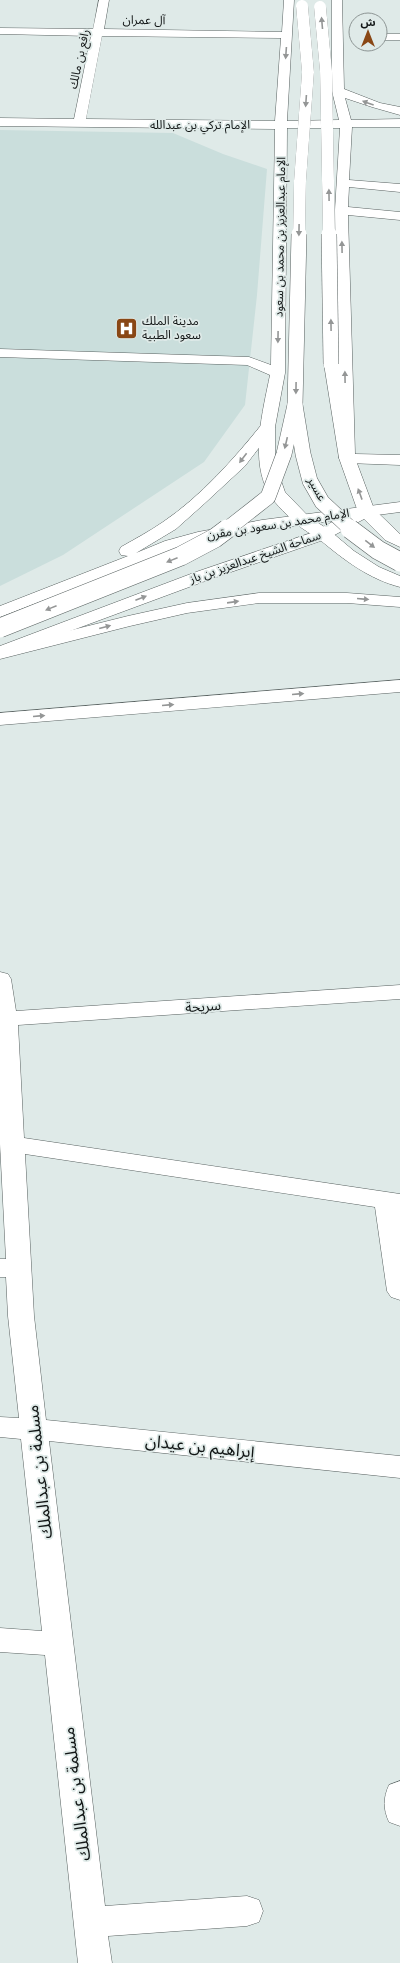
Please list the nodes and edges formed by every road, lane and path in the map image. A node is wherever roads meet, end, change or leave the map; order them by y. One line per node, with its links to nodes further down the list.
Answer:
1 (104, 0): 7 (street, رافع بن مالك)
2 (290, 0): 8 (street, الإمام عبدالعزيز بن محمد بن سعود)
3 (337, 0): 9 (street)
4 (302, 3): 26 (street, الإمام عبدالعزيز بن محمد بن سعود, one-way to 26, bridge)
5 (320, 3): 28 (street, one-way to 5, bridge)
6 (0, 31): 7 (street, آل عمران)
7 (98, 32): 8 (street, آل عمران); 17 (street, رافع بن مالك)
8 (288, 35): 19 (street, الإمام عبدالعزيز بن محمد بن سعود, one-way to 19)
9 (337, 36): 10 (street); 13 (street)
10 (348, 36)
11 (388, 36): 12 (street)
12 (400, 37)
13 (338, 91): 14 (street, one-way to 13); 18 (street)
14 (400, 111)
15 (0, 122): 17 (street, الإمام تركي بن عبدالله)
16 (400, 123): 18 (street, الإمام تركي بن عبدالله)
17 (79, 124): 19 (street, الإمام تركي بن عبدالله)
18 (346, 124): 19 (street, الإمام تركي بن عبدالله); 20 (street)
19 (281, 125): 25 (street, الإمام عبدالعزيز بن محمد بن سعود, one-way to 25)
20 (343, 180): 21 (street); 22 (street)
21 (400, 188)
22 (341, 210): 23 (street); 28 (street, one-way to 22)
23 (400, 216)
24 (0, 353): 25 (street)
25 (278, 373): 27 (street, الإمام عبدالعزيز بن محمد بن سعود)
26 (295, 405): 35 (street, عسير, one-way to 35, bridge); 40 (street, one-way to 40, bridge)
27 (267, 426): 32 (street, الإمام عبدالعزيز بن محمد بن سعود); 37 (street, one-way to 37)
28 (347, 458): 29 (street); 31 (street, one-way to 28)
29 (400, 460)
30 (400, 507): 31 (street, الإمام محمد بن سعود بن مقرن)
31 (366, 511): 32 (street, الإمام محمد بن سعود بن مقرن); 33 (street, سماحة الشيخ عبدالعزيز بن باز); 34 (street)
32 (303, 521): 33 (street); 37 (street, الإمام محمد بن سعود بن مقرن)
33 (323, 534): 36 (street); 41 (street, سماحة الشيخ عبدالعزيز بن باز, one-way to 33)
34 (400, 542)
35 (400, 562)
36 (400, 582)
37 (69, 584): 39 (street)
38 (400, 602): 41 (street, سماحة الشيخ عبدالعزيز بن باز, one-way to 38)
39 (0, 612)
40 (0, 628)
41 (0, 653)
42 (400, 686): 43 (street, one-way to 42)
43 (0, 719)
44 (0, 979): 46 (street, مسلمة بن عبدالملك)
45 (400, 992): 46 (street, سريحة)
46 (6, 1019): 47 (street, مسلمة بن عبدالملك)
47 (5, 1098): 48 (street, مسلمة بن عبدالملك)
48 (12, 1144): 49 (street); 50 (street, مسلمة بن عبدالملك)
49 (393, 1201): 51 (street)
50 (9, 1268): 53 (street, مسلمة بن عبدالملك)
51 (400, 1291)
52 (0, 1427): 53 (street, إبراهيم بن عيدان)
53 (34, 1429): 54 (street, إبراهيم بن عيدان); 56 (street, مسلمة بن عبدالملك)
54 (400, 1467)
55 (0, 1640): 56 (street)
56 (58, 1644): 60 (street, مسلمة بن عبدالملك)
57 (400, 1795): 58 (street)
58 (400, 1812)
59 (247, 1911): 60 (street)
60 (91, 1922): 61 (street, مسلمة بن عبدالملك)
61 (96, 1963)

